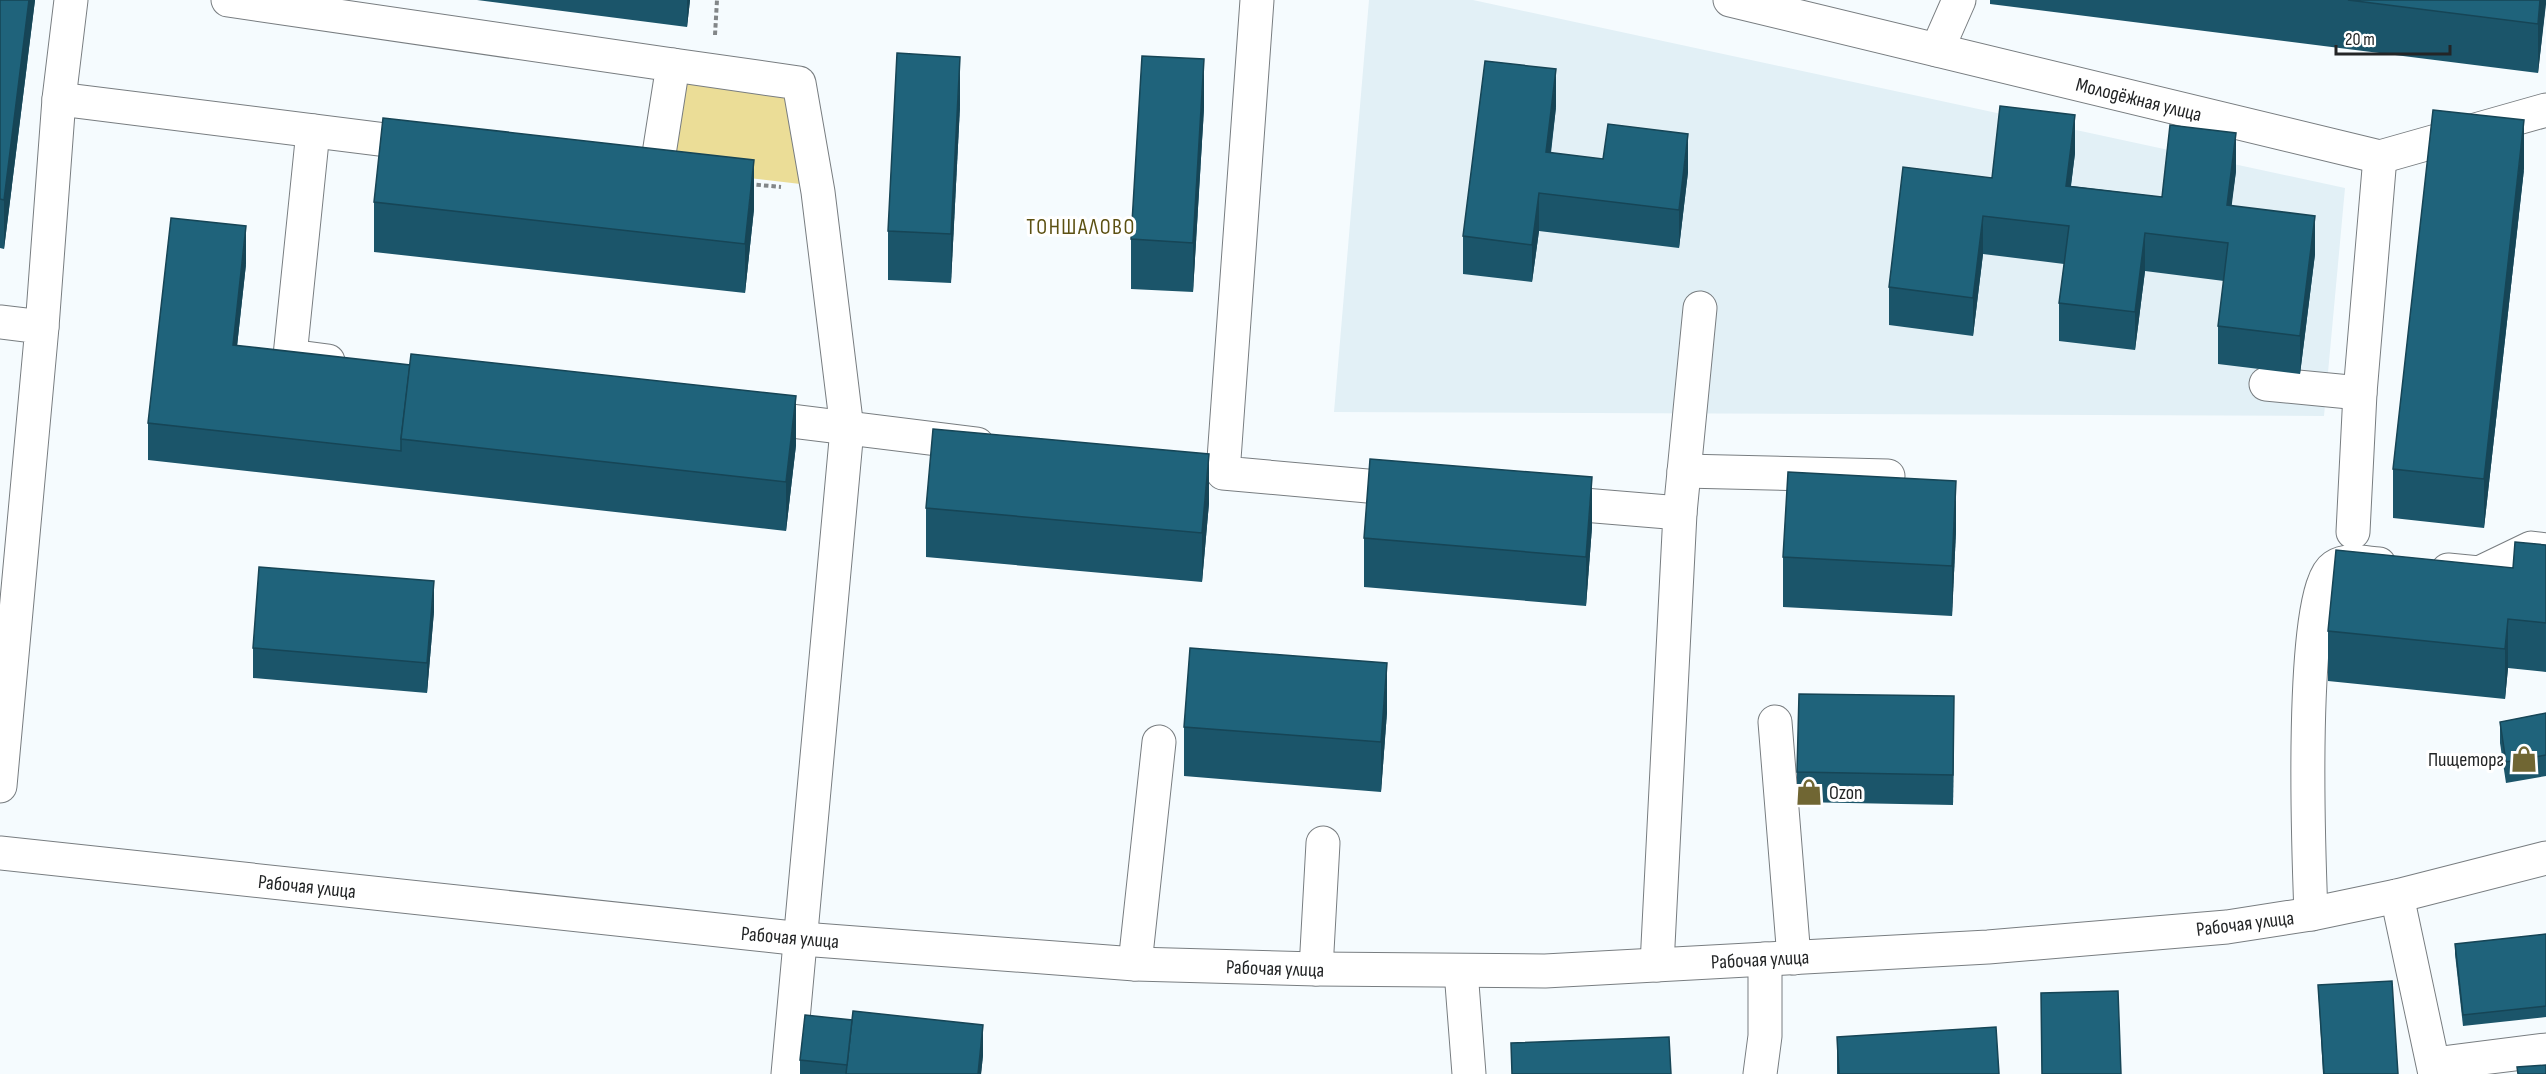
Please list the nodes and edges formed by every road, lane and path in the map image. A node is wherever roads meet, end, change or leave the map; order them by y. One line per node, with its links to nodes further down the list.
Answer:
1 (71, 0): 8 (street)
2 (228, 0): 7 (street)
3 (1257, 0): 27 (street)
4 (1730, 0): 6 (street, Молодёжная улица)
5 (1959, 0): 6 (street)
6 (1937, 50): 12 (street, Молодёжная улица)
7 (673, 65): 13 (street); 15 (street)
8 (58, 99): 10 (street); 18 (street)
9 (2546, 110): 12 (street, Молодёжная улица)
10 (313, 131): 11 (street); 19 (street)
11 (455, 148)
12 (2380, 158): 21 (street)
13 (609, 167)
14 (737, 182): 15 (path)
15 (818, 192): 23 (street)
16 (1700, 308): 26 (street)
17 (0, 322): 18 (street)
18 (42, 327): 36 (street)
19 (361, 366)
20 (2266, 384): 21 (street)
21 (2360, 393): 32 (street)
22 (716, 412): 23 (street)
23 (847, 429): 24 (street); 42 (street)
24 (1011, 448)
25 (1188, 469): 27 (street)
26 (1684, 471): 28 (street); 31 (street)
27 (1223, 473): 29 (street)
28 (1888, 476)
29 (1445, 492)
30 (1516, 499): 31 (street)
31 (1680, 513): 45 (street)
32 (2353, 532)
33 (2546, 550): 41 (street)
34 (1775, 722): 43 (street)
35 (1159, 742): 44 (street)
36 (0, 786)
37 (1323, 843): 46 (street)
38 (0, 853): 42 (street, Рабочая улица)
39 (2546, 858): 40 (street, Рабочая улица)
40 (2397, 896): 41 (street, Рабочая улица); 49 (street)
41 (2312, 914): 43 (street, Рабочая улица)
42 (802, 939): 44 (street, Рабочая улица); 50 (street)
43 (1779, 958): 45 (street, Рабочая улица); 52 (street)
44 (1135, 964): 46 (street, Рабочая улица)
45 (1657, 965): 47 (street, Рабочая улица)
46 (1316, 969): 47 (street, Рабочая улица)
47 (1461, 970): 51 (street)
48 (2546, 1050): 49 (street)
49 (2434, 1069)
50 (788, 1074)
51 (1469, 1074)
52 (1760, 1074)

